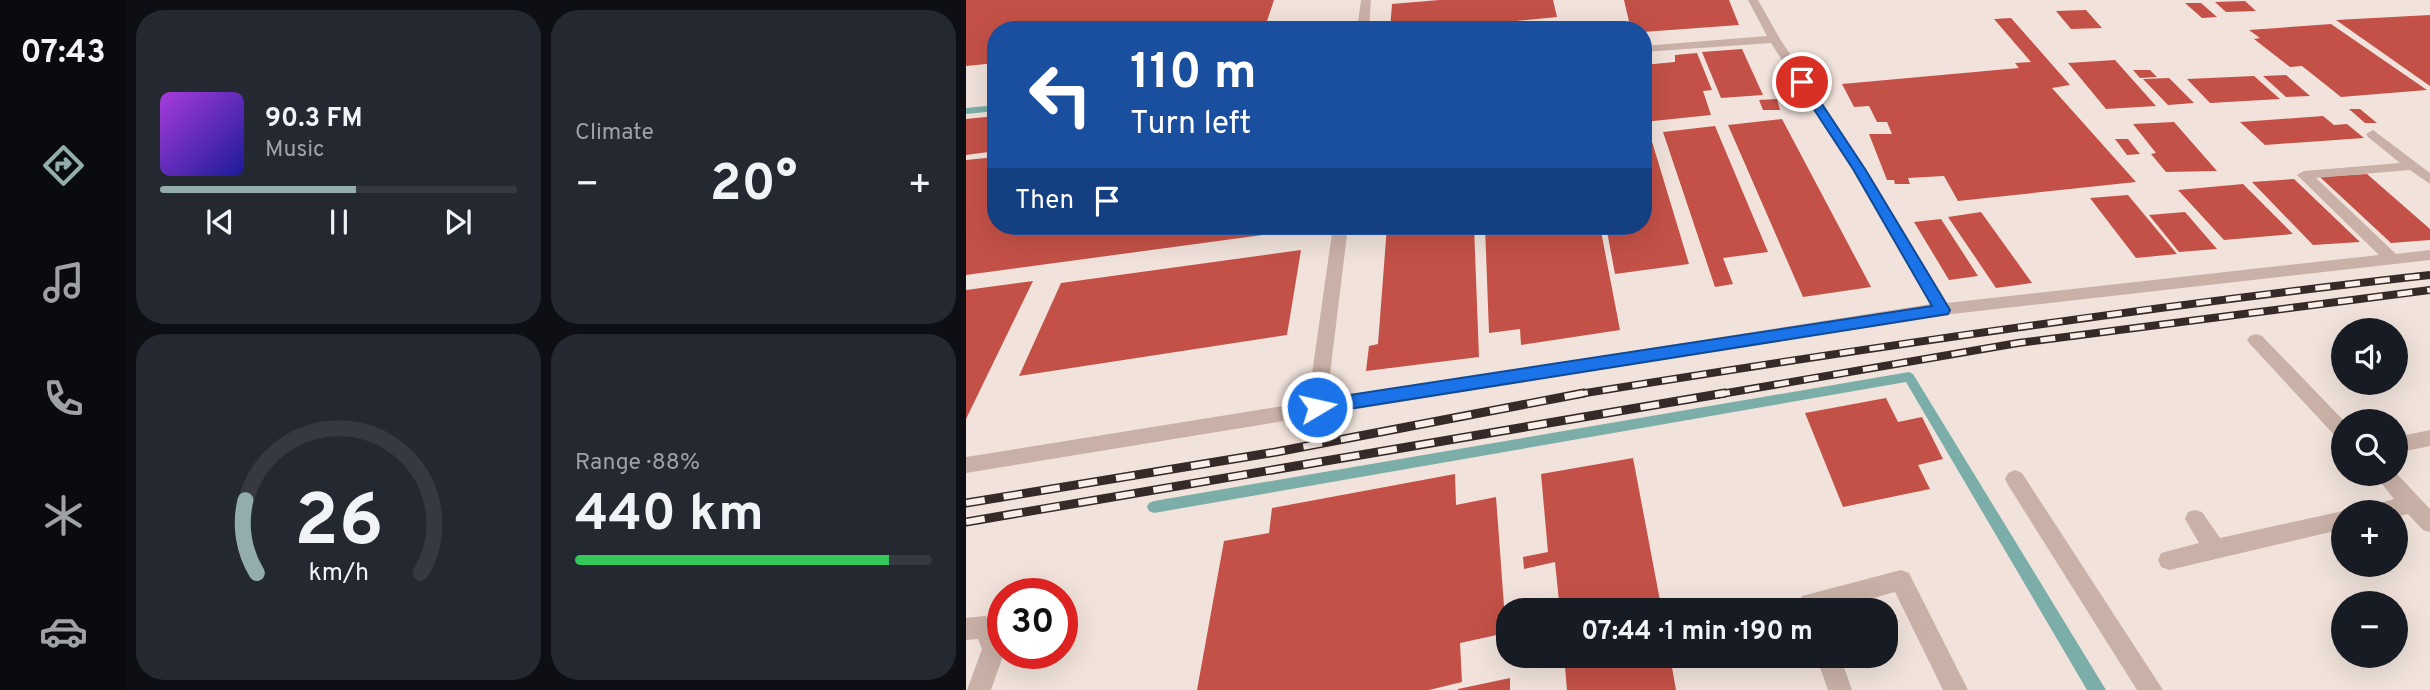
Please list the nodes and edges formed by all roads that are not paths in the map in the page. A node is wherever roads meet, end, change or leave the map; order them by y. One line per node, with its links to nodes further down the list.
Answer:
1 (1366, 0): 3 (street)
2 (1753, 0): 4 (street)
3 (1364, 21)
4 (1773, 38): 5 (street); 12 (street)
5 (1652, 48)
6 (2373, 134): 7 (street)
7 (2413, 166): 8 (street); 11 (street)
8 (2430, 180)
9 (1339, 235): 14 (street)
10 (2430, 255): 11 (street)
11 (2393, 260): 12 (street)
12 (1943, 310): 14 (street)
13 (2256, 340): 15 (street)
14 (1317, 407): 18 (street)
15 (2331, 419)
16 (2430, 438): 17 (street)
17 (2408, 443)
18 (966, 465)
19 (2015, 479): 34 (street)
20 (2395, 486): 21 (street)
21 (2412, 504): 22 (street); 25 (street)
22 (2408, 505)
23 (2195, 519): 26 (street)
24 (2331, 523): 26 (street)
25 (2430, 523)
26 (2216, 550): 27 (street)
27 (2169, 560)
28 (1833, 598): 33 (street)
29 (966, 629): 31 (street)
30 (1832, 668): 32 (street)
31 (979, 690)
32 (1840, 690)
33 (1956, 690)
34 (2151, 690)

